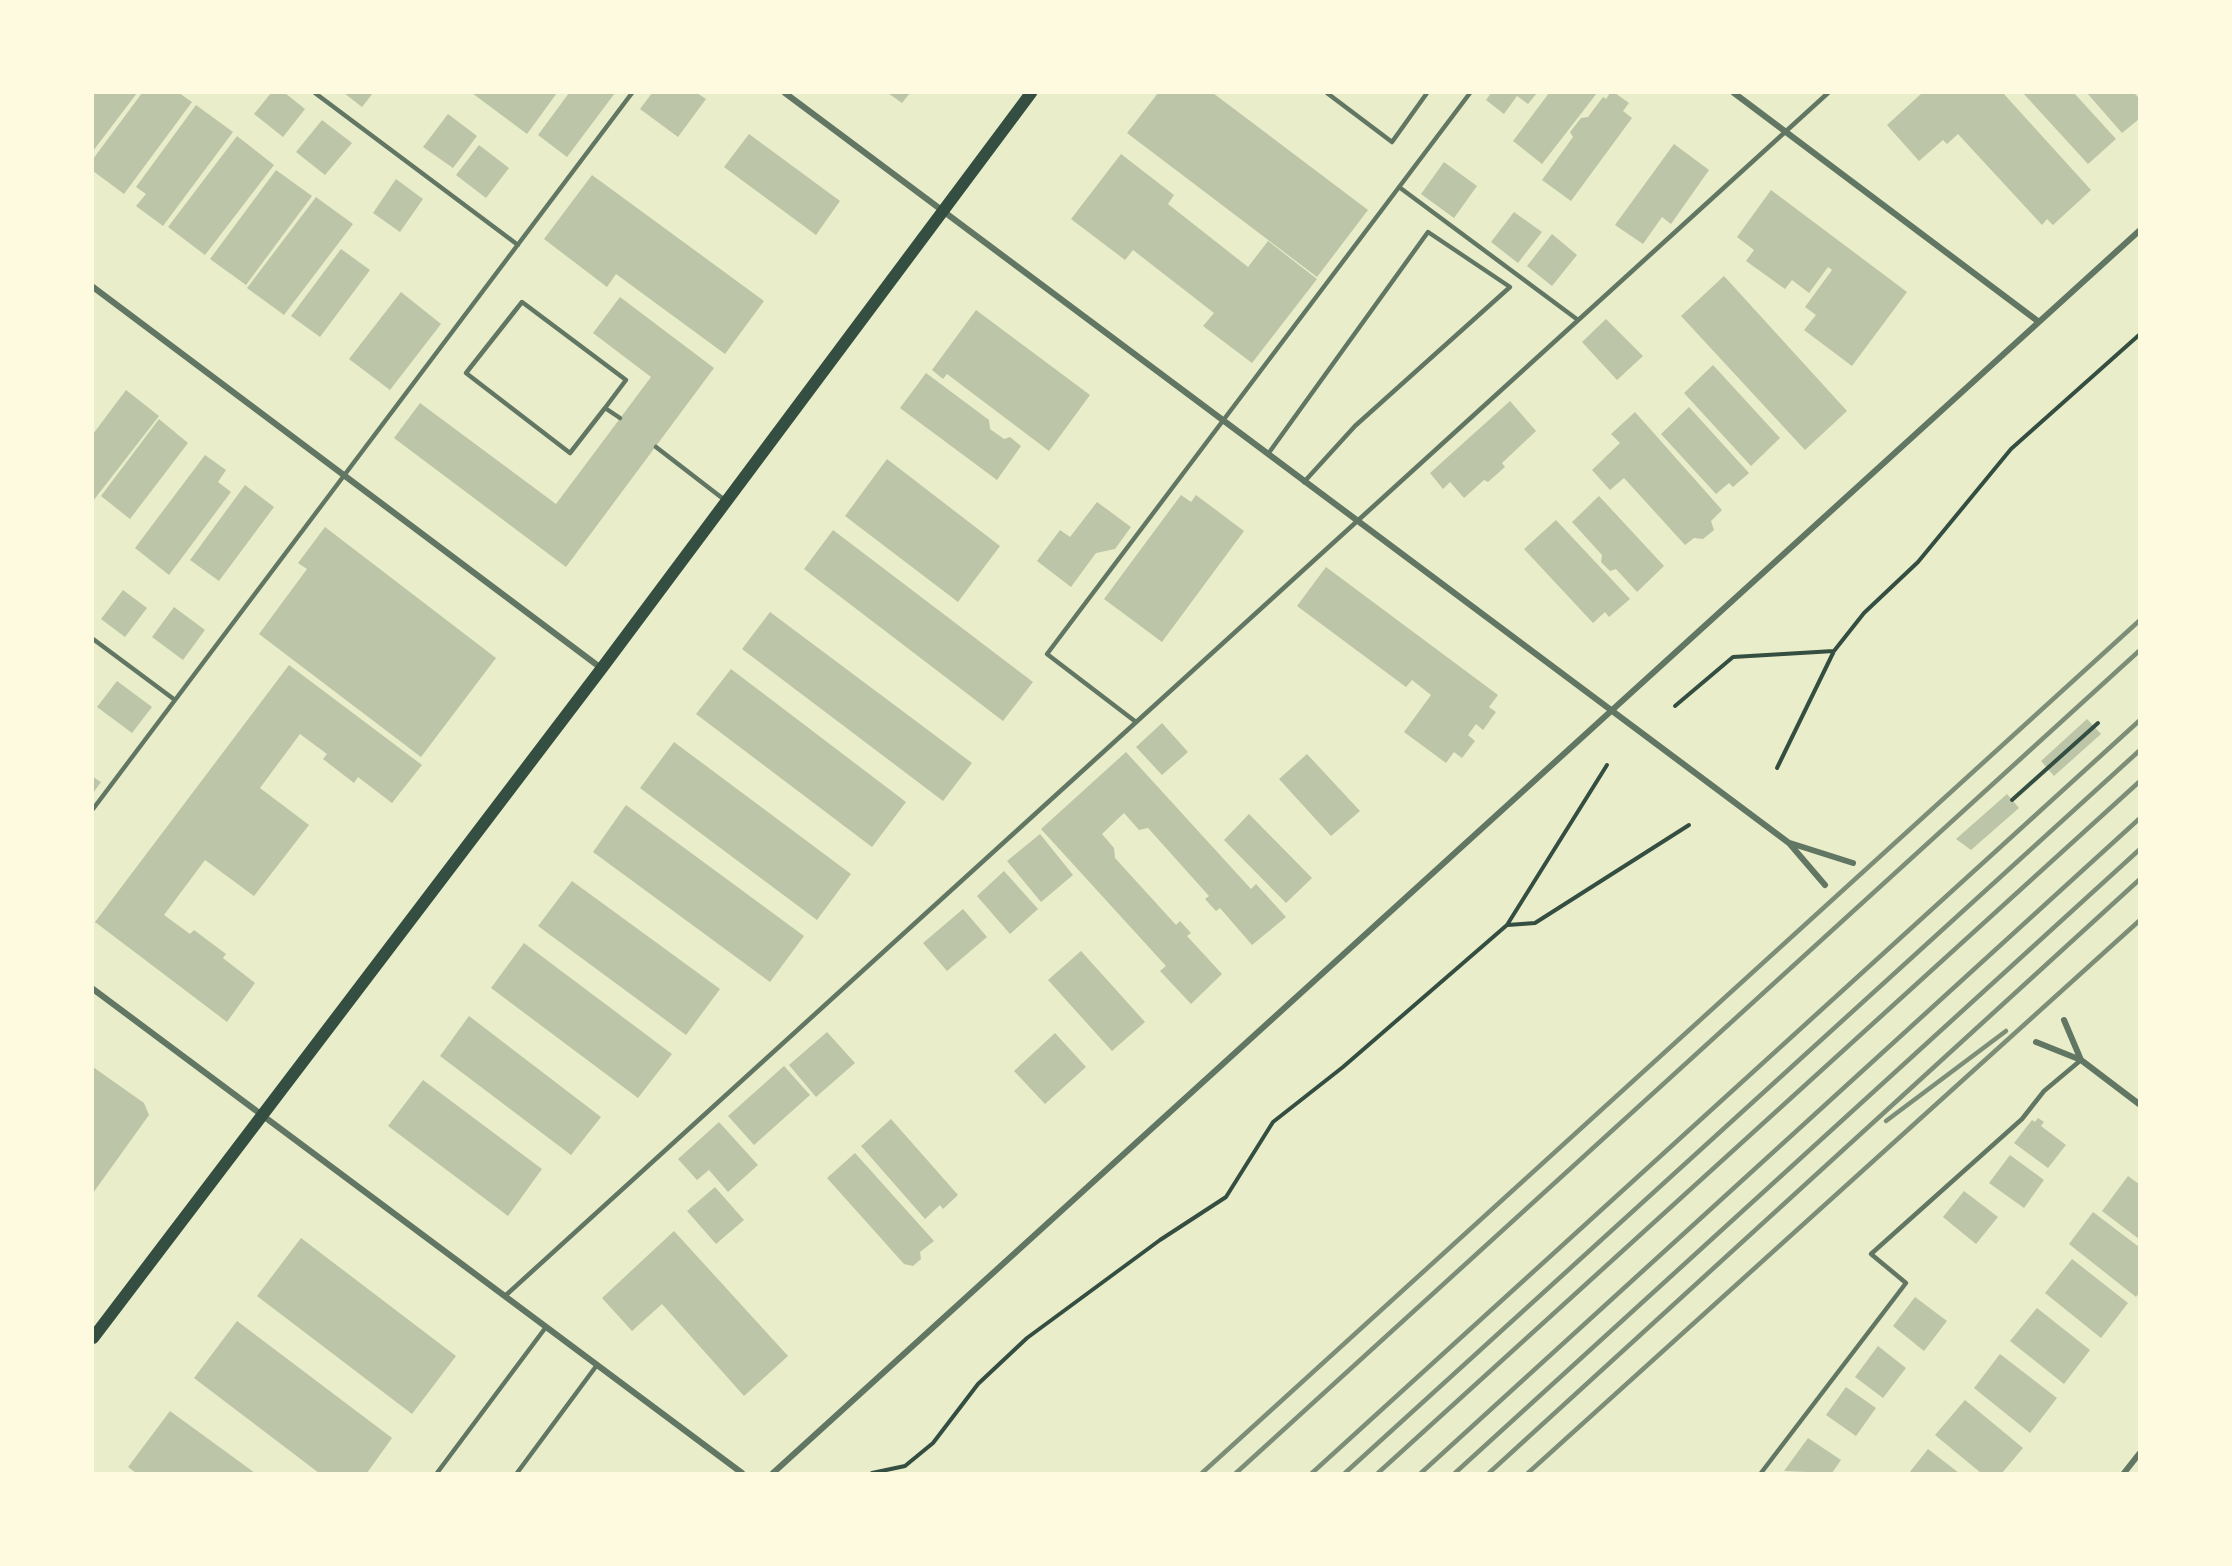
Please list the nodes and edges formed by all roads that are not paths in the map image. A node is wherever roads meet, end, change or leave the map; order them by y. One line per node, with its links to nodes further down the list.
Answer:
1 (315, 93): 14 (lane)
2 (632, 93): 14 (lane)
3 (785, 93): 12 (street)
4 (1031, 93): 12 (main road)
5 (1327, 93): 6 (lane)
6 (1427, 93)
7 (1470, 93): 11 (lane)
8 (1734, 93): 10 (street)
9 (1828, 93): 10 (lane)
10 (1785, 132): 16 (lane); 17 (street)
11 (1399, 188): 16 (lane); 20 (lane)
12 (942, 211): 20 (street); 25 (main road)
13 (2139, 231): 17 (street)
14 (518, 245): 23 (lane)
15 (93, 287): 23 (street)
16 (1578, 320): 26 (lane)
17 (2039, 322): 30 (street)
18 (605, 408): 18 (lane); 19 (lane)
19 (620, 418)
20 (1223, 420): 22 (street); 31 (lane)
21 (656, 447): 25 (lane)
22 (1268, 454): 24 (street); 24 (lane)
23 (344, 475): 28 (street); 29 (lane)
24 (1304, 482): 26 (street)
25 (726, 501): 28 (main road)
26 (1358, 521): 30 (street); 31 (lane)
27 (93, 639): 29 (lane)
28 (602, 668): 41 (main road)
29 (175, 700): 32 (lane)
30 (1611, 711): 33 (street); 50 (street)
31 (1136, 722): 42 (lane)
32 (93, 809)
33 (1789, 843): 34 (street); 35 (street)
34 (1853, 863)
35 (1825, 885)
36 (93, 989): 41 (street)
37 (2064, 1020): 39 (street)
38 (2036, 1042): 39 (street)
39 (2081, 1060): 40 (street); 51 (lane)
40 (2139, 1104)
41 (261, 1114): 42 (street); 44 (main road)
42 (505, 1296): 43 (street)
43 (546, 1327): 45 (street); 47 (lane)
44 (93, 1338)
45 (597, 1365): 48 (lane); 49 (street)
46 (2139, 1454): 52 (street)
47 (437, 1473)
48 (517, 1473)
49 (742, 1473)
50 (773, 1473)
51 (1761, 1473)
52 (2124, 1473)

